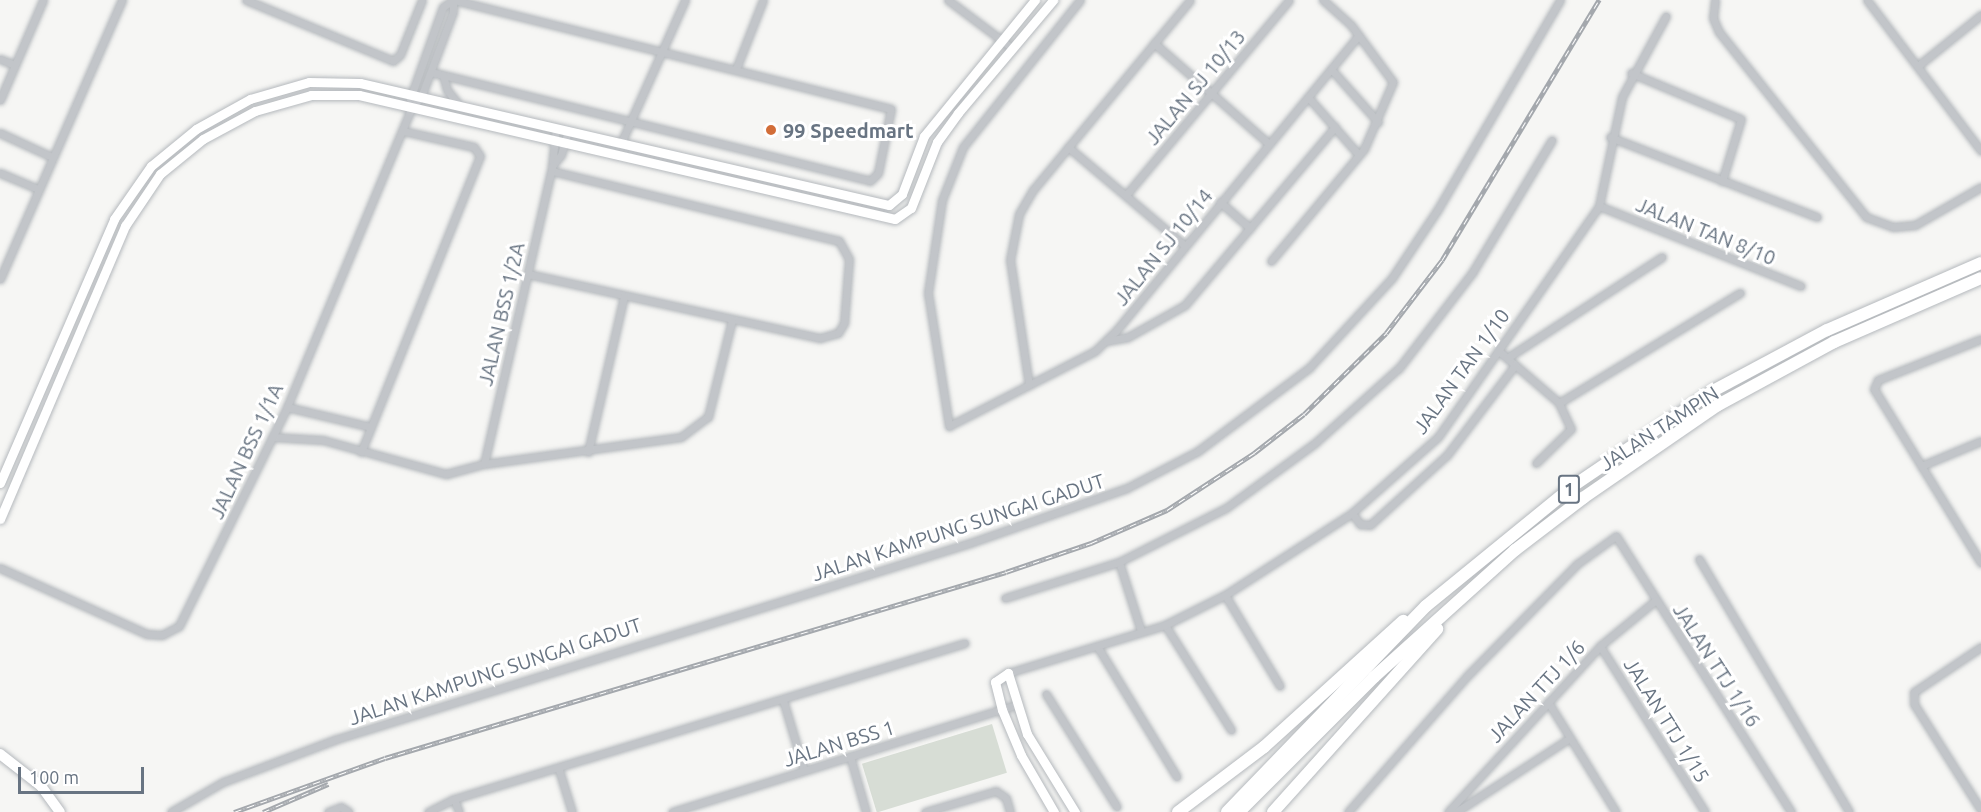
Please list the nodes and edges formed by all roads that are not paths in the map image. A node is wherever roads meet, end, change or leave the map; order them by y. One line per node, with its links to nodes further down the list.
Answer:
1 (43, 0): 26 (street)
2 (122, 0): 56 (street)
3 (246, 0): 4 (street)
4 (422, 0)
5 (453, 0): 24 (street); 30 (street); 33 (street)
6 (685, 0): 24 (street)
7 (763, 0): 28 (street)
8 (948, 0): 21 (street)
9 (1035, 0): 21 (street)
10 (1053, 0): 23 (street)
11 (1080, 0): 83 (street, JALAN SJ 10/14)
12 (1190, 0): 22 (street)
13 (1289, 0): 34 (street, JALAN SJ 10/13)
14 (1323, 0): 20 (street)
15 (1560, 0): 133 (street, JALAN KAMPUNG SUNGAI GADUT)
16 (1715, 0): 60 (street)
17 (1867, 0): 27 (street)
18 (1981, 15): 27 (street)
19 (1666, 16): 31 (street, JALAN TAN 1/10)
20 (1359, 35): 29 (street, JALAN SJ 10/14); 41 (street)
21 (1002, 39): 23 (street); 51 (street)
22 (1154, 44): 34 (street); 53 (street)
23 (1012, 48): 50 (street)
24 (663, 49): 28 (street); 40 (street)
25 (0, 59): 26 (street)
26 (15, 65): 37 (street)
27 (1918, 65): 54 (street)
28 (736, 69): 40 (street)
29 (1331, 69): 35 (street, JALAN SJ 10/14); 41 (street)
30 (431, 72): 32 (street); 36 (street)
31 (1631, 73): 47 (street, JALAN TAN 1/10); 59 (street)
32 (443, 75): 38 (street); 40 (street)
33 (410, 94): 36 (street); 39 (street); 94 (street)
34 (1210, 94): 52 (street); 62 (street, JALAN SJ 10/13)
35 (1308, 96): 42 (street); 52 (street, JALAN SJ 10/14)
36 (421, 97): 38 (street); 39 (street)
37 (0, 100)
38 (460, 106): 43 (street)
39 (412, 107): 44 (street, JALAN BSS 1/1A); 49 (street); 96 (street)
40 (633, 121): 51 (street)
41 (1378, 122): 55 (street)
42 (1335, 127): 55 (street); 66 (street)
43 (556, 128): 45 (street); 49 (street)
44 (403, 131): 85 (street, JALAN BSS 1/1A); 86 (street)
45 (568, 131): 50 (street); 51 (street)
46 (0, 133): 56 (street)
47 (1610, 137): 59 (street); 64 (street, JALAN TAN 1/10)
48 (1552, 140): 98 (street)
49 (553, 141): 50 (street); 57 (street)
50 (566, 143): 57 (street)
51 (621, 143)
52 (1269, 144): 63 (street, JALAN SJ 10/14)
53 (1068, 147): 62 (street); 83 (street)
54 (1981, 151)
55 (1359, 155): 69 (street)
56 (52, 157): 61 (street)
57 (551, 168): 71 (street, JALAN BSS 1/2A); 77 (street)
58 (0, 173): 61 (street)
59 (1722, 181): 65 (street)
60 (1981, 187)
61 (38, 189): 73 (street)
62 (1126, 195): 67 (street)
63 (1220, 202): 66 (street); 67 (street, JALAN SJ 10/14)
64 (1599, 206): 74 (street, JALAN TAN 8/10); 80 (street, JALAN TAN 1/10)
65 (1817, 217)
66 (1250, 228): 79 (street)
67 (1185, 246): 79 (street, JALAN SJ 10/14)
68 (1662, 257): 81 (street)
69 (1271, 261)
70 (1981, 263): 105 (highway, JALAN TAMPIN / 1)
71 (528, 274): 76 (street); 92 (street, JALAN BSS 1/2A)
72 (1981, 278): 104 (highway, JALAN TAMPIN / 1)
73 (0, 279)
74 (1801, 286)
75 (1740, 292): 84 (street)
76 (624, 296): 77 (street); 90 (street)
77 (732, 320): 90 (street)
78 (1981, 339): 93 (street)
79 (1106, 341): 83 (street, JALAN SJ 10/14)
80 (1500, 352): 81 (street); 95 (street, JALAN TAN 1/10)
81 (1507, 358): 82 (street)
82 (1515, 364): 84 (street); 95 (street)
83 (1029, 385)
84 (1559, 403): 91 (street)
85 (287, 407): 86 (street); 87 (street, JALAN BSS 1/1A)
86 (371, 427): 89 (street)
87 (272, 437): 89 (street); 100 (street, JALAN BSS 1/1A)
88 (1981, 441): 93 (street)
89 (361, 452): 92 (street)
90 (588, 452): 92 (street)
91 (1536, 463)
92 (484, 464)
93 (1921, 466): 99 (street)
94 (0, 483)
95 (1352, 513): 101 (street, JALAN TAN 1/10)
96 (0, 519)
97 (1699, 559): 152 (street)
98 (1119, 562): 102 (street); 107 (street)
99 (1981, 563)
100 (0, 568)
101 (1225, 595): 106 (street, JALAN TAN 1/10); 113 (street)
102 (1005, 598)
103 (1656, 600): 110 (street, JALAN TTJ 1/6); 148 (street, JALAN TTJ 1/16); 151 (street, JALAN TTJ 1/16)
104 (1452, 605): 146 (highway, JALAN TAMPIN / 1); 147 (highway)
105 (1426, 606): 144 (highway); 145 (highway, JALAN TAMPIN / 1)
106 (1165, 625): 107 (street, JALAN TAN 1/10); 119 (street)
107 (1140, 631): 109 (street, JALAN TAN 1/10)
108 (965, 643): 115 (street)
109 (1097, 646): 112 (street, JALAN TAN 1/10); 125 (street)
110 (1600, 646): 116 (street, JALAN TTJ 1/6); 150 (street, JALAN TTJ 1/15)
111 (1981, 647): 131 (street)
112 (1008, 674): 117 (street); 118 (street)
113 (1280, 686)
114 (1046, 694): 127 (street)
115 (783, 700): 123 (street); 124 (street)
116 (1548, 702): 120 (street); 130 (street, JALAN TTJ 1/6)
117 (1015, 705): 118 (street, JALAN BSS 1); 143 (street)
118 (1002, 710): 122 (street, JALAN BSS 1); 142 (street)
119 (1231, 730)
120 (1570, 738): 130 (street); 149 (street)
121 (0, 754): 132 (main road)
122 (850, 756): 124 (street, JALAN BSS 1); 139 (street)
123 (559, 770): 126 (street); 137 (street)
124 (804, 770): 138 (street, JALAN BSS 1)
125 (1177, 777)
126 (454, 799): 135 (street); 136 (street)
127 (1117, 807)
128 (347, 810): 134 (street)
129 (937, 810): 140 (street); 141 (street)
130 (1453, 810)
131 (1981, 810)
132 (60, 812)
133 (171, 812)
134 (328, 812)
135 (429, 812)
136 (459, 812)
137 (572, 812)
138 (672, 812)
139 (867, 812)
140 (925, 812)
141 (1010, 812)
142 (1054, 812)
143 (1075, 812)
144 (1178, 812)
145 (1227, 812)
146 (1239, 812)
147 (1273, 812)
148 (1348, 812)
149 (1616, 812)
150 (1705, 812)
151 (1791, 812)
152 (1849, 812)

